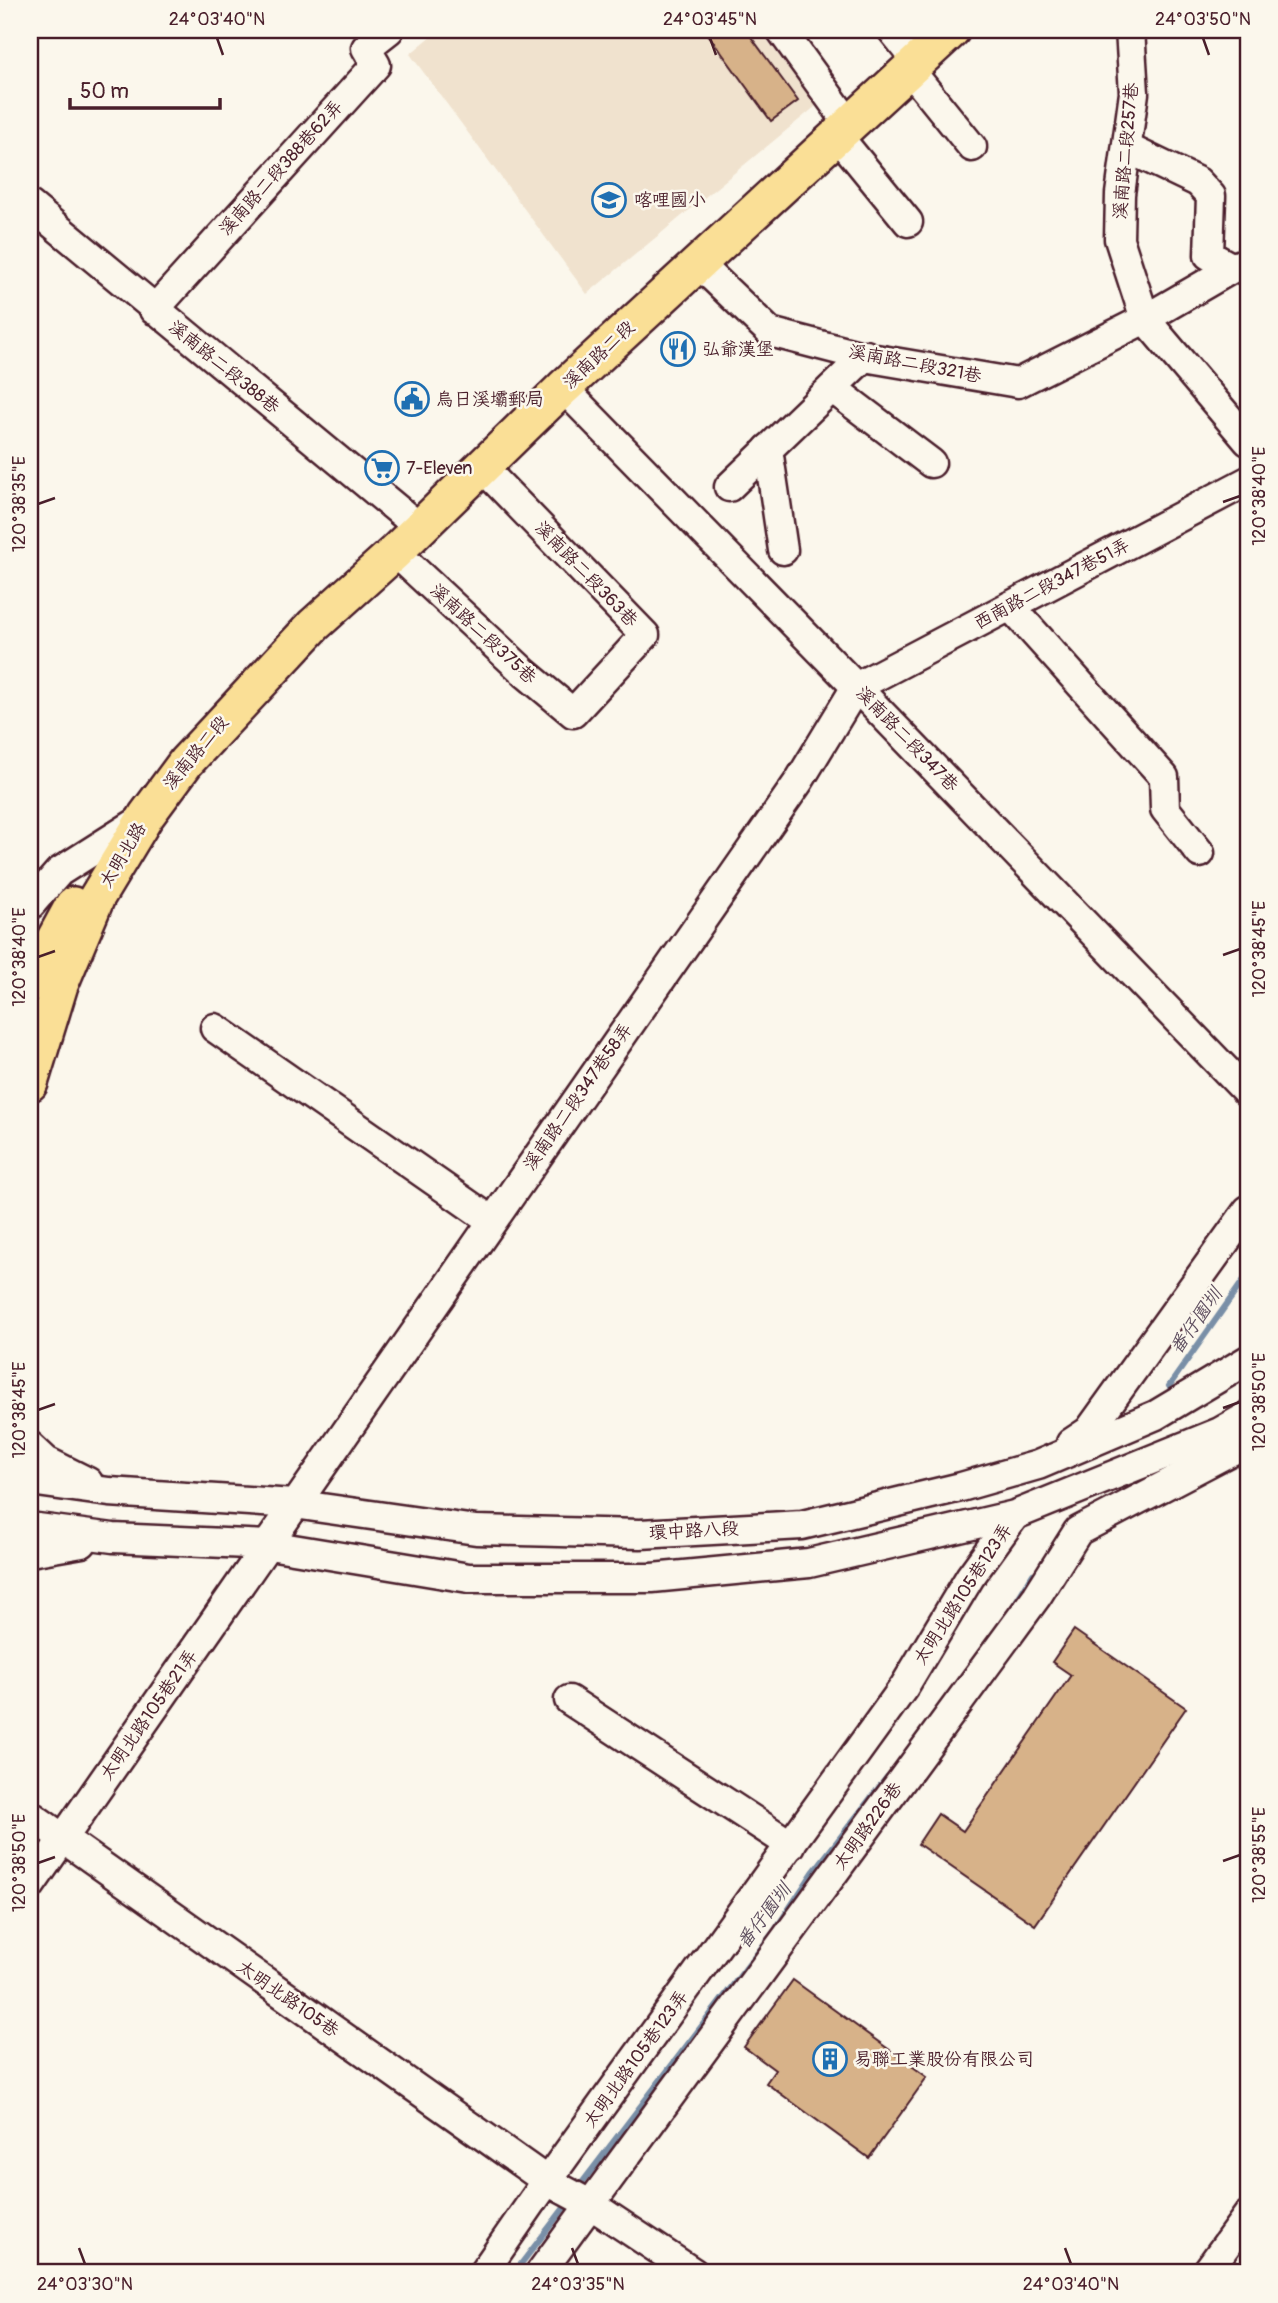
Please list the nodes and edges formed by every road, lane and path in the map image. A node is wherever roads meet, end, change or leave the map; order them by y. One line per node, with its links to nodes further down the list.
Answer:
1 (389, 30): 14 (street, 溪南路二段388巷62弄)
2 (782, 30): 7 (street)
3 (892, 30): 6 (street)
4 (952, 30): 6 (main road, 溪南路二段)
5 (1130, 30): 9 (street, 溪南路二段257巷)
6 (913, 65): 7 (main road, 溪南路二段); 8 (street)
7 (843, 130): 11 (street); 12 (main road, 溪南路二段)
8 (972, 147)
9 (1127, 148): 13 (street); 15 (street, 溪南路二段257巷)
10 (34, 216): 14 (street, 溪南路二段388巷)
11 (908, 222)
12 (698, 263): 16 (street, 溪南路二段321巷); 17 (main road, 溪南路二段)
13 (1241, 265): 15 (street, 溪南路二段321巷)
14 (154, 310): 25 (street, 溪南路二段388巷)
15 (1144, 319): 16 (street, 溪南路二段321巷); 19 (street, 溪南路二段257巷)
16 (866, 355): 18 (street)
17 (562, 388): 22 (main road, 溪南路二段); 29 (street, 溪南路二段347巷)
18 (832, 388): 20 (street); 21 (street)
19 (1248, 441)
20 (768, 449): 24 (street); 26 (street)
21 (931, 463)
22 (482, 467): 25 (main road, 溪南路二段); 30 (street, 溪南路二段363巷)
23 (1248, 481): 28 (street, 西南路二段347巷51弄)
24 (729, 487)
25 (420, 528): 27 (main road, 溪南路二段)
26 (783, 550)
27 (396, 552): 30 (street, 溪南路二段375巷); 31 (main road, 溪南路二段)
28 (1010, 606): 29 (street, 西南路二段347巷51弄); 32 (street)
29 (856, 687): 37 (street, 溪南路二段347巷); 39 (street, 溪南路二段347巷58弄)
30 (572, 713)
31 (146, 816): 33 (street); 34 (main road, 太明北路)
32 (1200, 853)
33 (30, 905)
34 (40, 985): 36 (main road, 太明北路)
35 (215, 1028): 39 (street)
36 (30, 1083)
37 (1248, 1093)
38 (1248, 1210): 44 (street)
39 (492, 1221): 47 (street, 溪南路二段347巷58弄)
40 (1248, 1360): 44 (street, 環中路八段)
41 (1248, 1416): 48 (street)
42 (1248, 1442): 59 (street, 太明路226巷)
43 (30, 1446): 46 (street, 環中路八段)
44 (1038, 1465): 47 (street, 環中路八段)
45 (30, 1481): 46 (street, 環中路八段)
46 (109, 1492): 47 (street, 環中路八段)
47 (294, 1504): 51 (street, 太明北路105巷21弄)
48 (1015, 1516): 51 (street); 56 (street, 太明北路105巷123弄)
49 (30, 1527): 50 (street)
50 (113, 1538): 51 (street); 52 (street)
51 (269, 1545): 55 (street, 太明北路105巷21弄)
52 (30, 1552)
53 (569, 1699): 56 (street)
54 (30, 1815): 55 (street, 太明北路105巷)
55 (61, 1839): 57 (street, 太明北路105巷21弄); 58 (street, 太明北路105巷)
56 (791, 1844): 58 (street, 太明北路105巷123弄)
57 (30, 1886)
58 (547, 2181): 59 (street, 太明北路105巷); 61 (street, 太明北路105巷123弄)
59 (590, 2204): 62 (street, 太明路226巷); 63 (street, 太明北路105巷)
60 (1248, 2215): 64 (street)
61 (483, 2273)
62 (540, 2273)
63 (694, 2273)
64 (1206, 2273)

